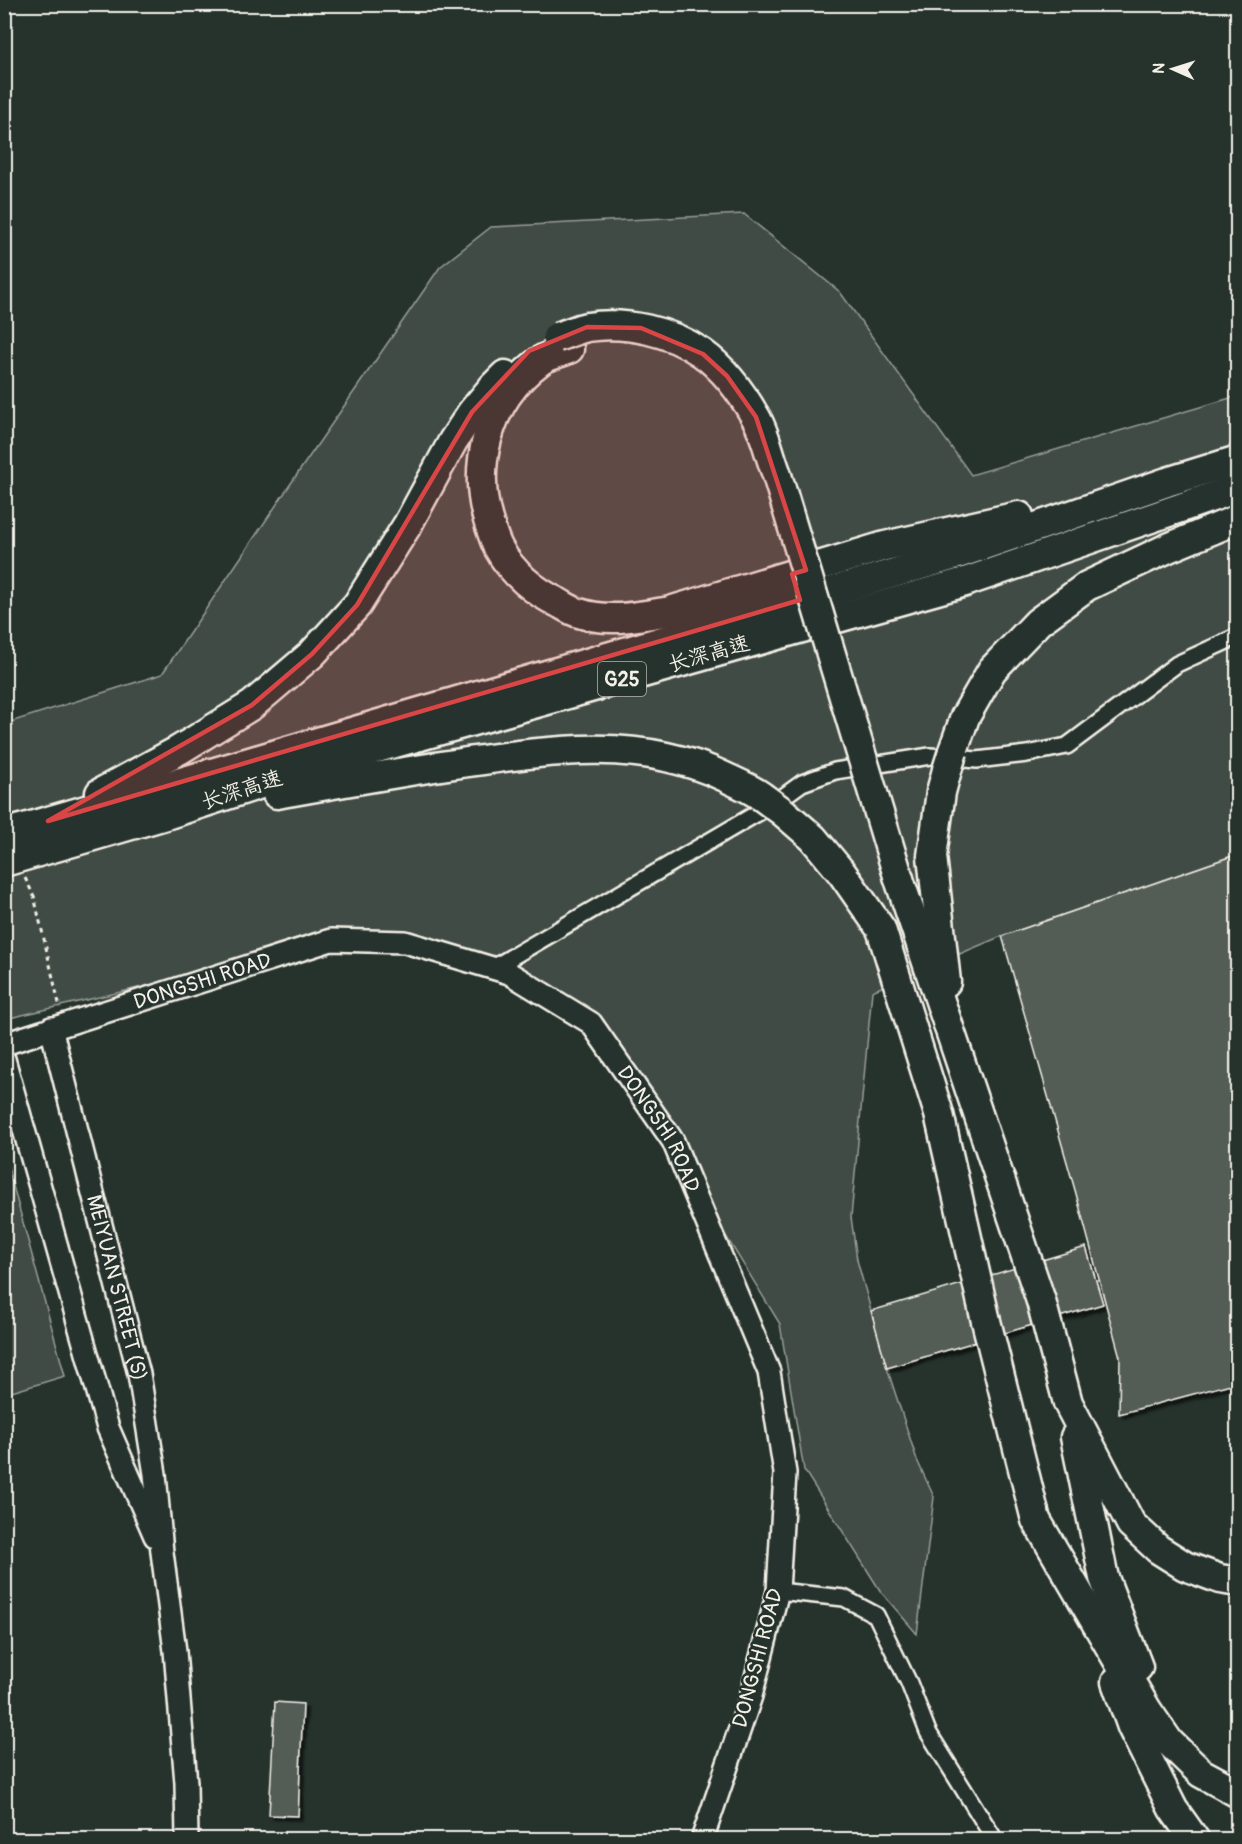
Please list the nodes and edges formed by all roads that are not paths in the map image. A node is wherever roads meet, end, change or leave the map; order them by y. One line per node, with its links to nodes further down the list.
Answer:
1 (563, 343): 3 (highway); 8 (highway); 11 (highway, bridge)
2 (1238, 460): 3 (highway, 长深高速 / G25)
3 (1167, 482): 8 (highway, 长深高速 / G25)
4 (1238, 488): 7 (highway, 长深高速 / G25)
5 (1238, 519): 15 (highway)
6 (1238, 636): 12 (street)
7 (169, 814): 10 (highway, 长深高速 / G25); 17 (highway)
8 (48, 821): 9 (highway, 长深高速 / G25)
9 (4, 834)
10 (15, 869)
11 (892, 882): 15 (highway); 17 (highway)
12 (493, 968): 13 (street, DONGSHI ROAD); 21 (street, DONGSHI ROAD)
13 (58, 1026): 14 (street, DONGSHI ROAD); 19 (street, MEIYUAN STREET (S))
14 (4, 1044)
15 (955, 1049): 18 (highway)
16 (4, 1059): 19 (street, MEIYUAN STREET (S))
17 (939, 1114): 22 (highway)
18 (1068, 1403): 20 (highway); 23 (highway)
19 (162, 1552): 26 (street, MEIYUAN STREET (S))
20 (1238, 1582)
21 (778, 1591): 27 (street, DONGSHI ROAD); 28 (street)
22 (1091, 1615): 23 (highway); 29 (highway)
23 (1206, 1767): 24 (highway); 25 (highway)
24 (1238, 1778)
25 (1238, 1793)
26 (187, 1839)
27 (702, 1839)
28 (995, 1839)
29 (1195, 1839)

